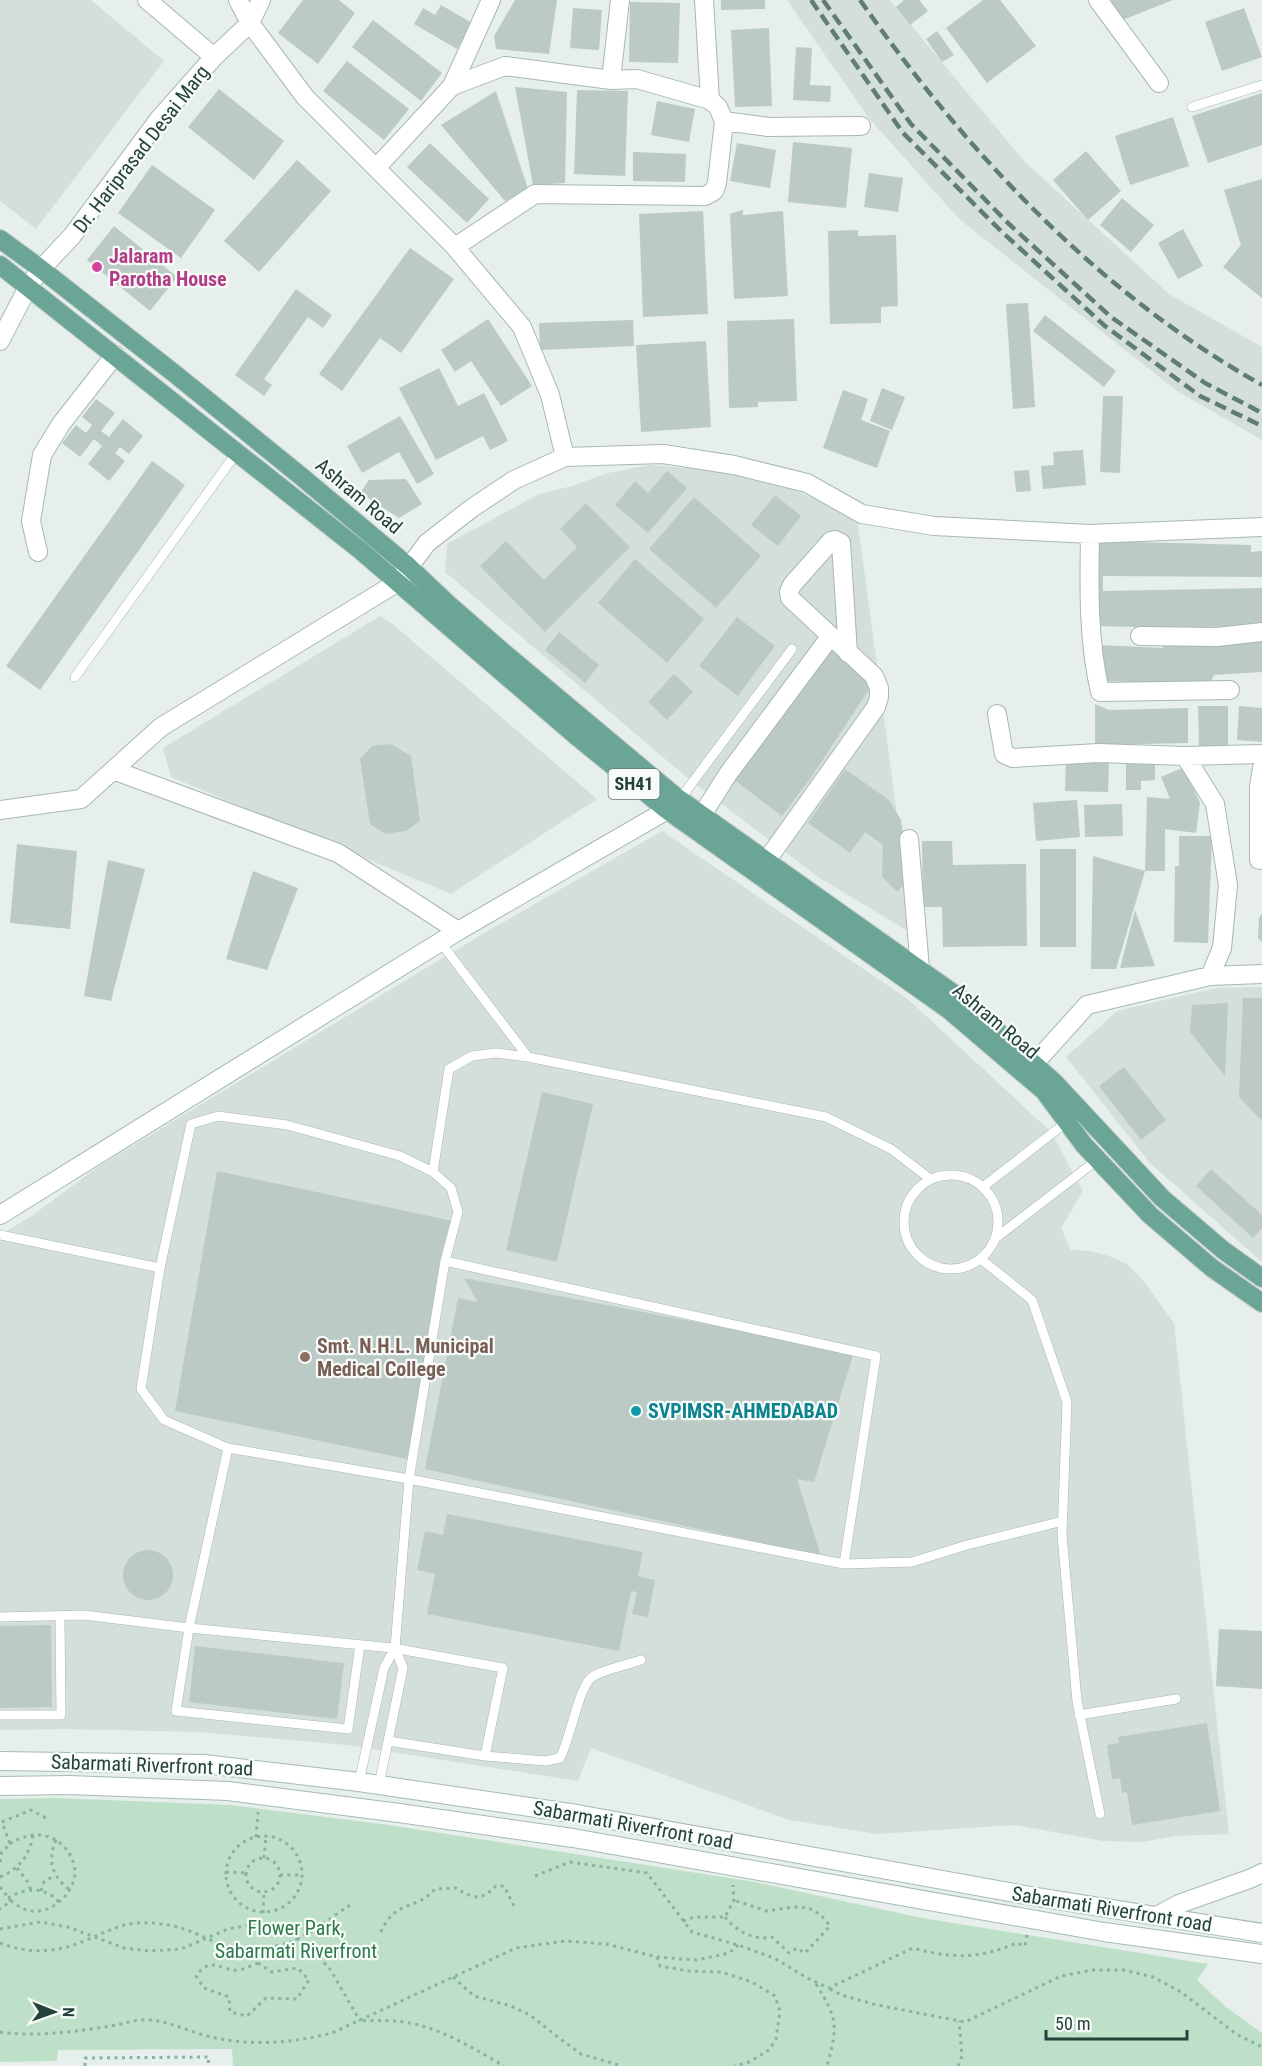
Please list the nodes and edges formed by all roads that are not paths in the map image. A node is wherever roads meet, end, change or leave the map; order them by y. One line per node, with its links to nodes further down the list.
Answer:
1 (147, 0): 9 (street)
2 (238, 0): 8 (street)
3 (261, 0): 8 (street, Dr. Hariprasad Desai Marg)
4 (491, 0): 13 (street)
5 (620, 0): 10 (street)
6 (704, 0): 14 (street)
7 (1098, 0): 11 (street)
8 (250, 23): 9 (street, Dr. Hariprasad Desai Marg); 18 (street)
9 (214, 57): 22 (street, Dr. Hariprasad Desai Marg)
10 (611, 80): 13 (street); 14 (street)
11 (1159, 83)
12 (1262, 85): 15 (lane)
13 (452, 86): 18 (street)
14 (710, 100): 16 (street)
15 (1192, 107)
16 (724, 121): 17 (street); 20 (street)
17 (861, 126)
18 (377, 167): 20 (street)
19 (0, 239): 22 (main road, Ashram Road)
20 (455, 247): 27 (street)
21 (0, 265): 23 (main road, Ashram Road / SH41)
22 (41, 269): 23 (street, Dr. Hariprasad Desai Marg); 31 (main road, Ashram Road)
23 (28, 286): 24 (street, Dr. Hariprasad Desai Marg); 25 (main road, Ashram Road / SH41)
24 (0, 341)
25 (115, 355): 26 (main road, Ashram Road / SH41); 30 (street)
26 (237, 452): 32 (main road, Ashram Road / SH41); 38 (lane)
27 (565, 457): 29 (street); 31 (street)
28 (1262, 527): 29 (street)
29 (1090, 534): 39 (street)
30 (38, 552)
31 (408, 566): 32 (street); 45 (main road, Ashram Road)
32 (398, 582): 44 (street); 45 (main road, Ashram Road / SH41)
33 (1262, 632): 34 (street)
34 (1140, 636)
35 (830, 637): 37 (street); 37 (street); 47 (street)
36 (792, 649): 45 (lane)
37 (848, 653): 49 (street)
38 (75, 677)
39 (1230, 690)
40 (997, 714): 42 (street)
41 (1262, 754): 42 (street)
42 (1185, 756): 55 (street)
43 (1262, 768): 50 (street)
44 (113, 770): 46 (street); 51 (street)
45 (674, 805): 47 (main road, Ashram Road); 51 (street); 57 (main road, Ashram Road / SH41)
46 (0, 810)
47 (702, 815): 49 (main road, Ashram Road)
48 (909, 839): 53 (street)
49 (767, 860): 53 (main road, Ashram Road)
50 (1258, 860)
51 (458, 932): 52 (street)
52 (441, 943): 56 (lane); 63 (street)
53 (920, 969): 57 (main road, Ashram Road)
54 (1262, 974): 55 (street)
55 (1210, 976): 57 (street)
56 (528, 1057): 60 (lane); 61 (lane)
57 (1028, 1069): 58 (main road, Ashram Road / SH41)
58 (1073, 1116): 59 (main road, Ashram Road / SH41); 62 (lane); 69 (main road, Ashram Road)
59 (1097, 1160): 65 (lane); 70 (main road, Ashram Road / SH41)
60 (433, 1172): 67 (lane); 68 (lane)
61 (929, 1178): 62 (lane); 66 (lane)
62 (984, 1186): 65 (lane)
63 (0, 1215)
64 (0, 1235): 68 (lane)
65 (997, 1238): 66 (lane)
66 (981, 1260): 73 (lane)
67 (445, 1261): 72 (lane); 74 (lane)
68 (160, 1268): 71 (lane)
69 (1262, 1278)
70 (1262, 1303)
71 (228, 1448): 72 (lane); 77 (lane)
72 (409, 1479): 74 (lane); 79 (lane)
73 (1063, 1521): 74 (lane); 83 (lane)
74 (844, 1564)
75 (0, 1617): 76 (lane)
76 (60, 1617): 77 (lane); 82 (lane)
77 (189, 1628): 78 (lane); 78 (lane)
78 (360, 1645): 79 (lane)
79 (395, 1648): 84 (lane); 85 (lane); 88 (lane)
80 (641, 1660): 85 (lane)
81 (1176, 1699): 83 (lane)
82 (0, 1715)
83 (1079, 1715): 93 (lane)
84 (388, 1741): 85 (lane); 89 (lane)
85 (485, 1756)
86 (0, 1761): 87 (street, Sabarmati Riverfront road)
87 (239, 1767): 88 (street, Sabarmati Riverfront road); 91 (street)
88 (359, 1782): 89 (street, Sabarmati Riverfront road)
89 (379, 1785): 92 (street); 95 (street, Sabarmati Riverfront road)
90 (0, 1786): 91 (street, Sabarmati Riverfront road)
91 (236, 1792): 92 (street, Sabarmati Riverfront road)
92 (376, 1810): 97 (street, Sabarmati Riverfront road)
93 (1100, 1814)
94 (1262, 1873): 96 (street)
95 (1031, 1896): 96 (street, Sabarmati Riverfront road); 97 (street)
96 (1157, 1916): 98 (street, Sabarmati Riverfront road)
97 (1028, 1925): 99 (street, Sabarmati Riverfront road)
98 (1262, 1933)
99 (1262, 1954)

